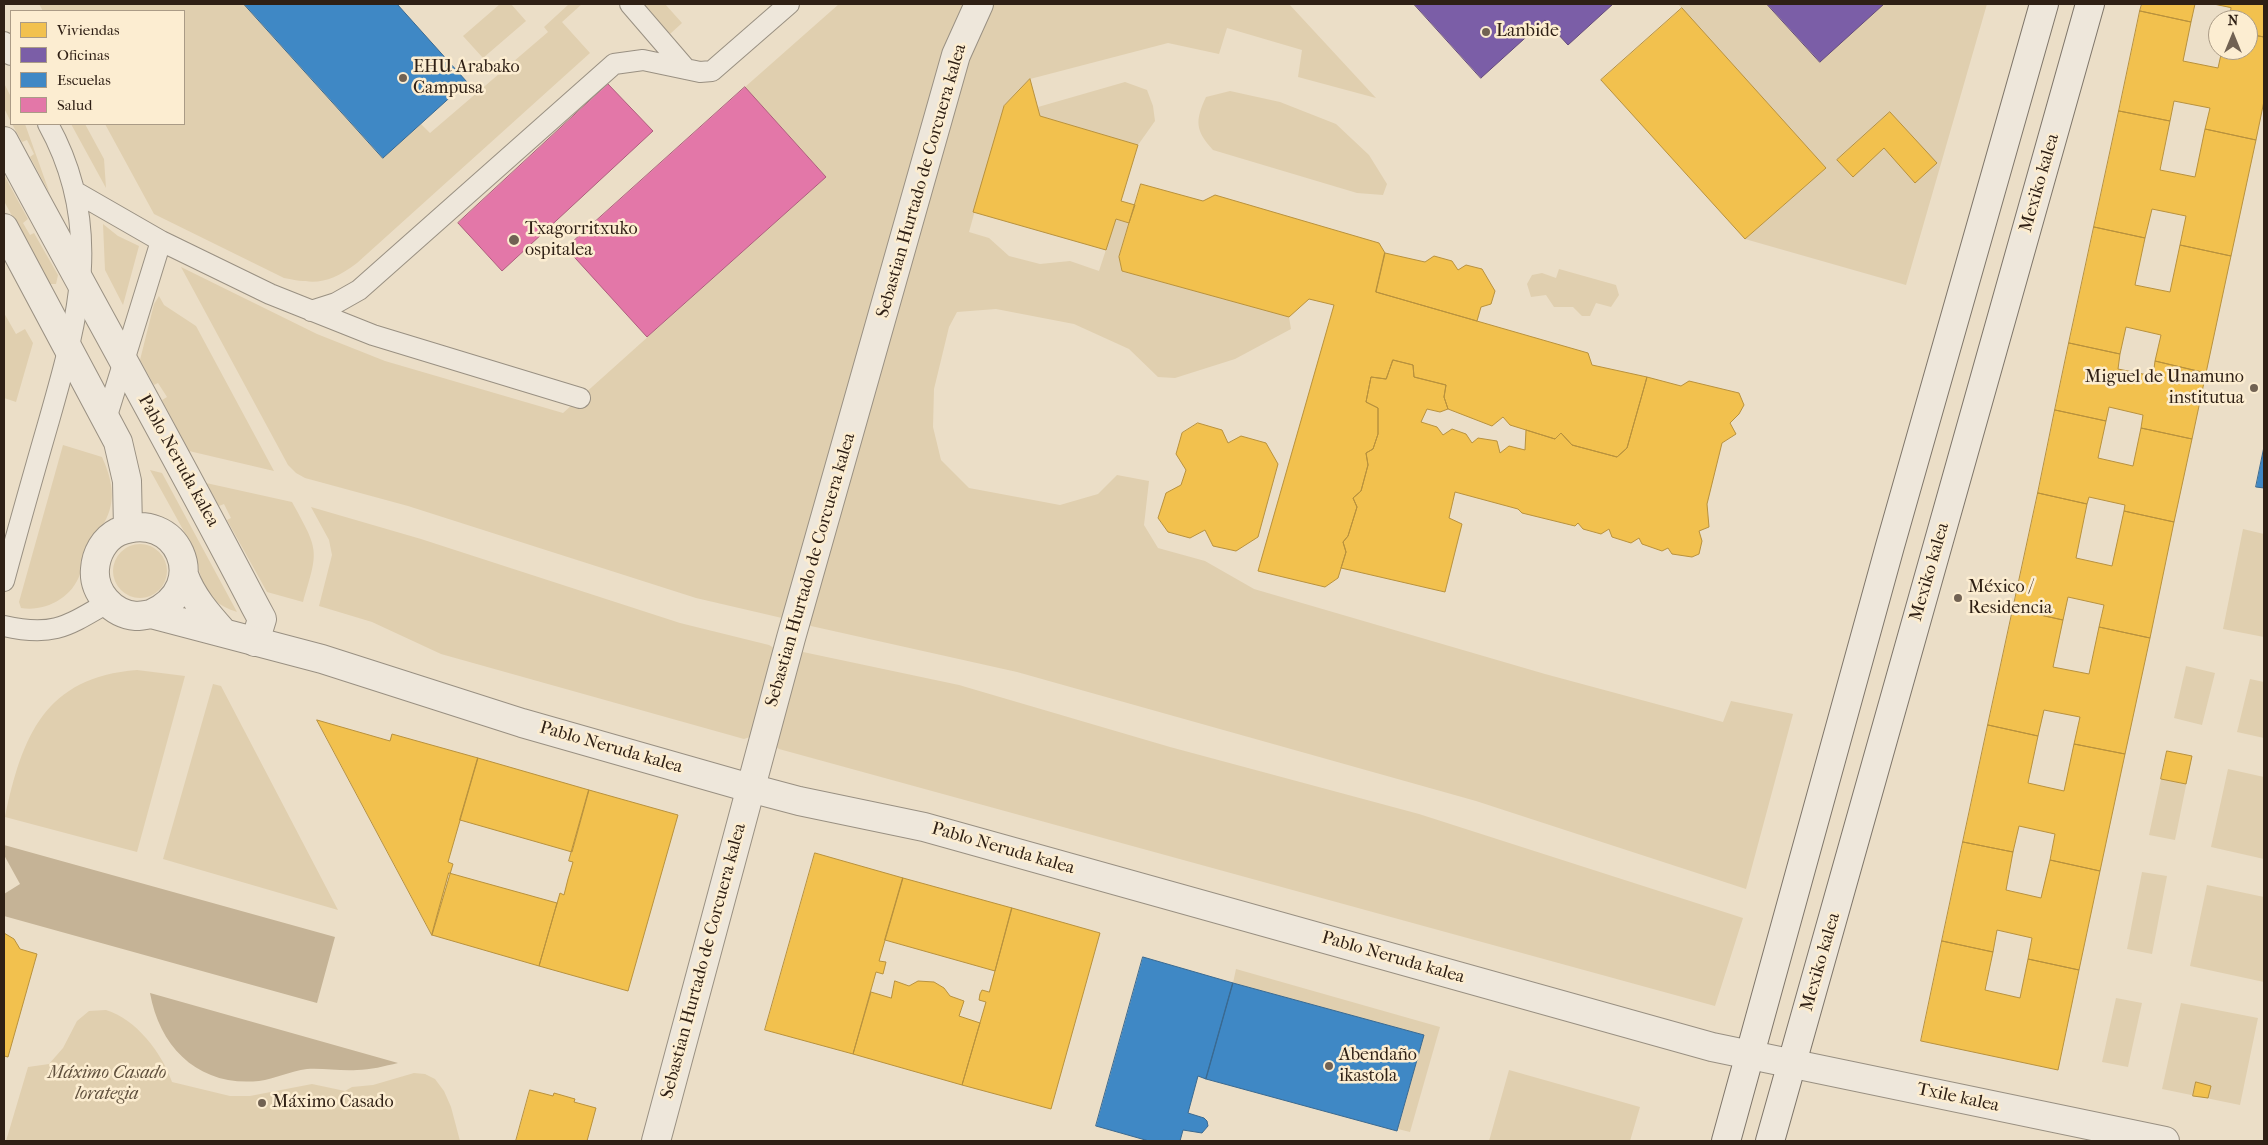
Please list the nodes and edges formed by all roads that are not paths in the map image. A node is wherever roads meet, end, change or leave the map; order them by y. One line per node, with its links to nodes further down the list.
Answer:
1 (630, 4): 8 (lane)
2 (789, 4): 8 (lane)
3 (979, 4): 28 (street, Sebastian Hurtado de Corcuera kalea)
4 (2044, 4): 29 (street)
5 (2090, 4): 30 (street, Mexiko kalea)
6 (4, 42): 7 (lane)
7 (10, 53)
8 (686, 69): 15 (lane)
9 (49, 125): 11 (lane)
10 (4, 141): 14 (street, Pablo Neruda kalea)
11 (74, 191): 13 (lane); 14 (lane)
12 (4, 228): 16 (street)
13 (161, 241): 15 (lane); 17 (lane)
14 (80, 284): 16 (lane); 17 (street, Pablo Neruda kalea)
15 (310, 310): 18 (lane)
16 (70, 350): 19 (street); 22 (lane)
17 (123, 361): 19 (lane); 27 (street, Pablo Neruda kalea)
18 (580, 398)
19 (106, 419): 20 (street)
20 (128, 528): 21 (street); 23 (street)
21 (184, 575): 24 (street); 26 (street)
22 (4, 581)
23 (108, 603): 24 (street); 25 (lane)
24 (151, 614): 26 (street, Pablo Neruda kalea)
25 (4, 626)
26 (223, 632): 27 (street, Pablo Neruda kalea)
27 (255, 642): 28 (street, Pablo Neruda kalea)
28 (750, 788): 29 (street, Pablo Neruda kalea); 31 (street, Sebastian Hurtado de Corcuera kalea)
29 (1751, 1055): 30 (street, Txile kalea); 32 (street)
30 (1793, 1062): 33 (street, Mexiko kalea); 34 (street, Txile kalea)
31 (656, 1141)
32 (1726, 1141)
33 (1770, 1141)
34 (2165, 1141)

